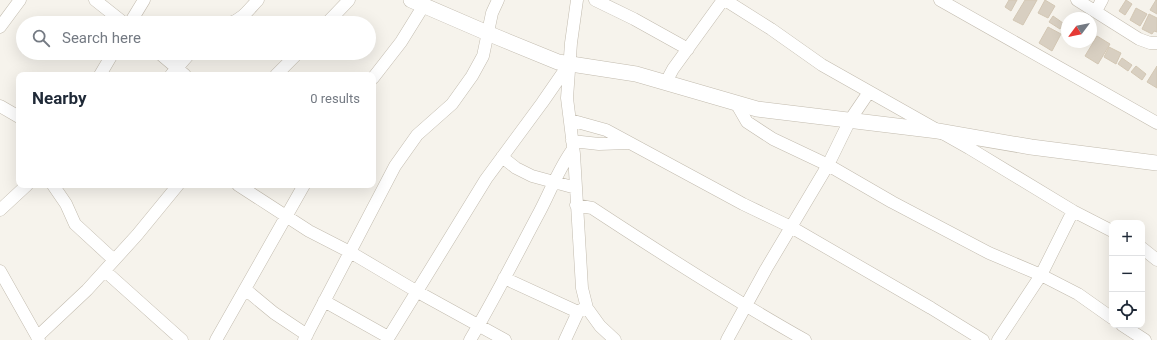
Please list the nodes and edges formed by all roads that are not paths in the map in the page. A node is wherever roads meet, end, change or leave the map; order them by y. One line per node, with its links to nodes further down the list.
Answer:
1 (20, 0): 19 (street)
2 (95, 0): 15 (street)
3 (144, 0): 16 (street)
4 (258, 0): 17 (street)
5 (350, 0): 18 (street)
6 (498, 0): 20 (street)
7 (577, 0): 27 (street)
8 (595, 0): 22 (street)
9 (724, 0): 22 (street); 34 (street)
10 (940, 0): 40 (street)
11 (1077, 0): 14 (street)
12 (1102, 0): 14 (street)
13 (418, 3): 20 (street); 32 (street)
14 (1096, 11): 21 (street)
15 (115, 16)
16 (134, 16)
17 (243, 16)
18 (334, 16)
19 (0, 27)
20 (487, 33): 27 (street); 61 (street)
21 (1157, 43)
22 (688, 49): 33 (street)
23 (109, 60): 28 (street)
24 (166, 60): 29 (street)
25 (186, 60): 30 (street)
26 (291, 60): 31 (street)
27 (570, 64): 33 (street); 38 (street); 44 (street)
28 (102, 72)
29 (177, 72)
30 (179, 72)
31 (279, 72)
32 (376, 74)
33 (666, 82): 35 (street)
34 (869, 92): 39 (street); 41 (street)
35 (736, 103): 39 (street); 46 (street)
36 (0, 106): 37 (street)
37 (16, 115)
38 (570, 120): 42 (street); 43 (street)
39 (850, 120): 41 (street); 46 (street)
40 (1157, 123)
41 (938, 131): 45 (street); 56 (street)
42 (628, 143): 43 (street); 58 (street)
43 (573, 145): 47 (street); 53 (street)
44 (502, 157): 47 (street); 69 (street)
45 (1157, 163)
46 (828, 165): 58 (street); 66 (street)
47 (554, 182): 53 (street); 67 (street)
48 (24, 188): 55 (street)
49 (55, 188): 62 (street)
50 (175, 188): 62 (street)
51 (243, 188): 57 (street)
52 (302, 188): 57 (street)
53 (576, 188): 54 (street)
54 (576, 205): 71 (street); 72 (street)
55 (0, 210)
56 (1073, 211): 59 (street); 66 (street)
57 (286, 216): 61 (street); 68 (street)
58 (791, 227): 71 (street); 87 (street)
59 (1109, 229)
60 (1145, 250): 63 (street)
61 (350, 252): 69 (street); 70 (street)
62 (114, 260): 64 (street)
63 (1157, 260)
64 (104, 271): 76 (street); 79 (street)
65 (0, 272): 76 (street)
66 (1041, 275): 73 (street); 88 (street)
67 (504, 278): 72 (street); 74 (street)
68 (245, 289): 77 (street); 80 (street)
69 (416, 291): 74 (street); 78 (street)
70 (324, 301): 77 (street); 78 (street)
71 (745, 306): 85 (street); 86 (street)
72 (582, 310): 83 (street); 84 (street)
73 (1109, 316)
74 (479, 326): 81 (street); 82 (street)
75 (1127, 328): 89 (street)
76 (38, 338)
77 (305, 338)
78 (388, 339)
79 (182, 340)
80 (216, 340)
81 (470, 340)
82 (505, 340)
83 (565, 340)
84 (615, 340)
85 (727, 340)
86 (805, 340)
87 (983, 340)
88 (998, 340)
89 (1145, 340)

